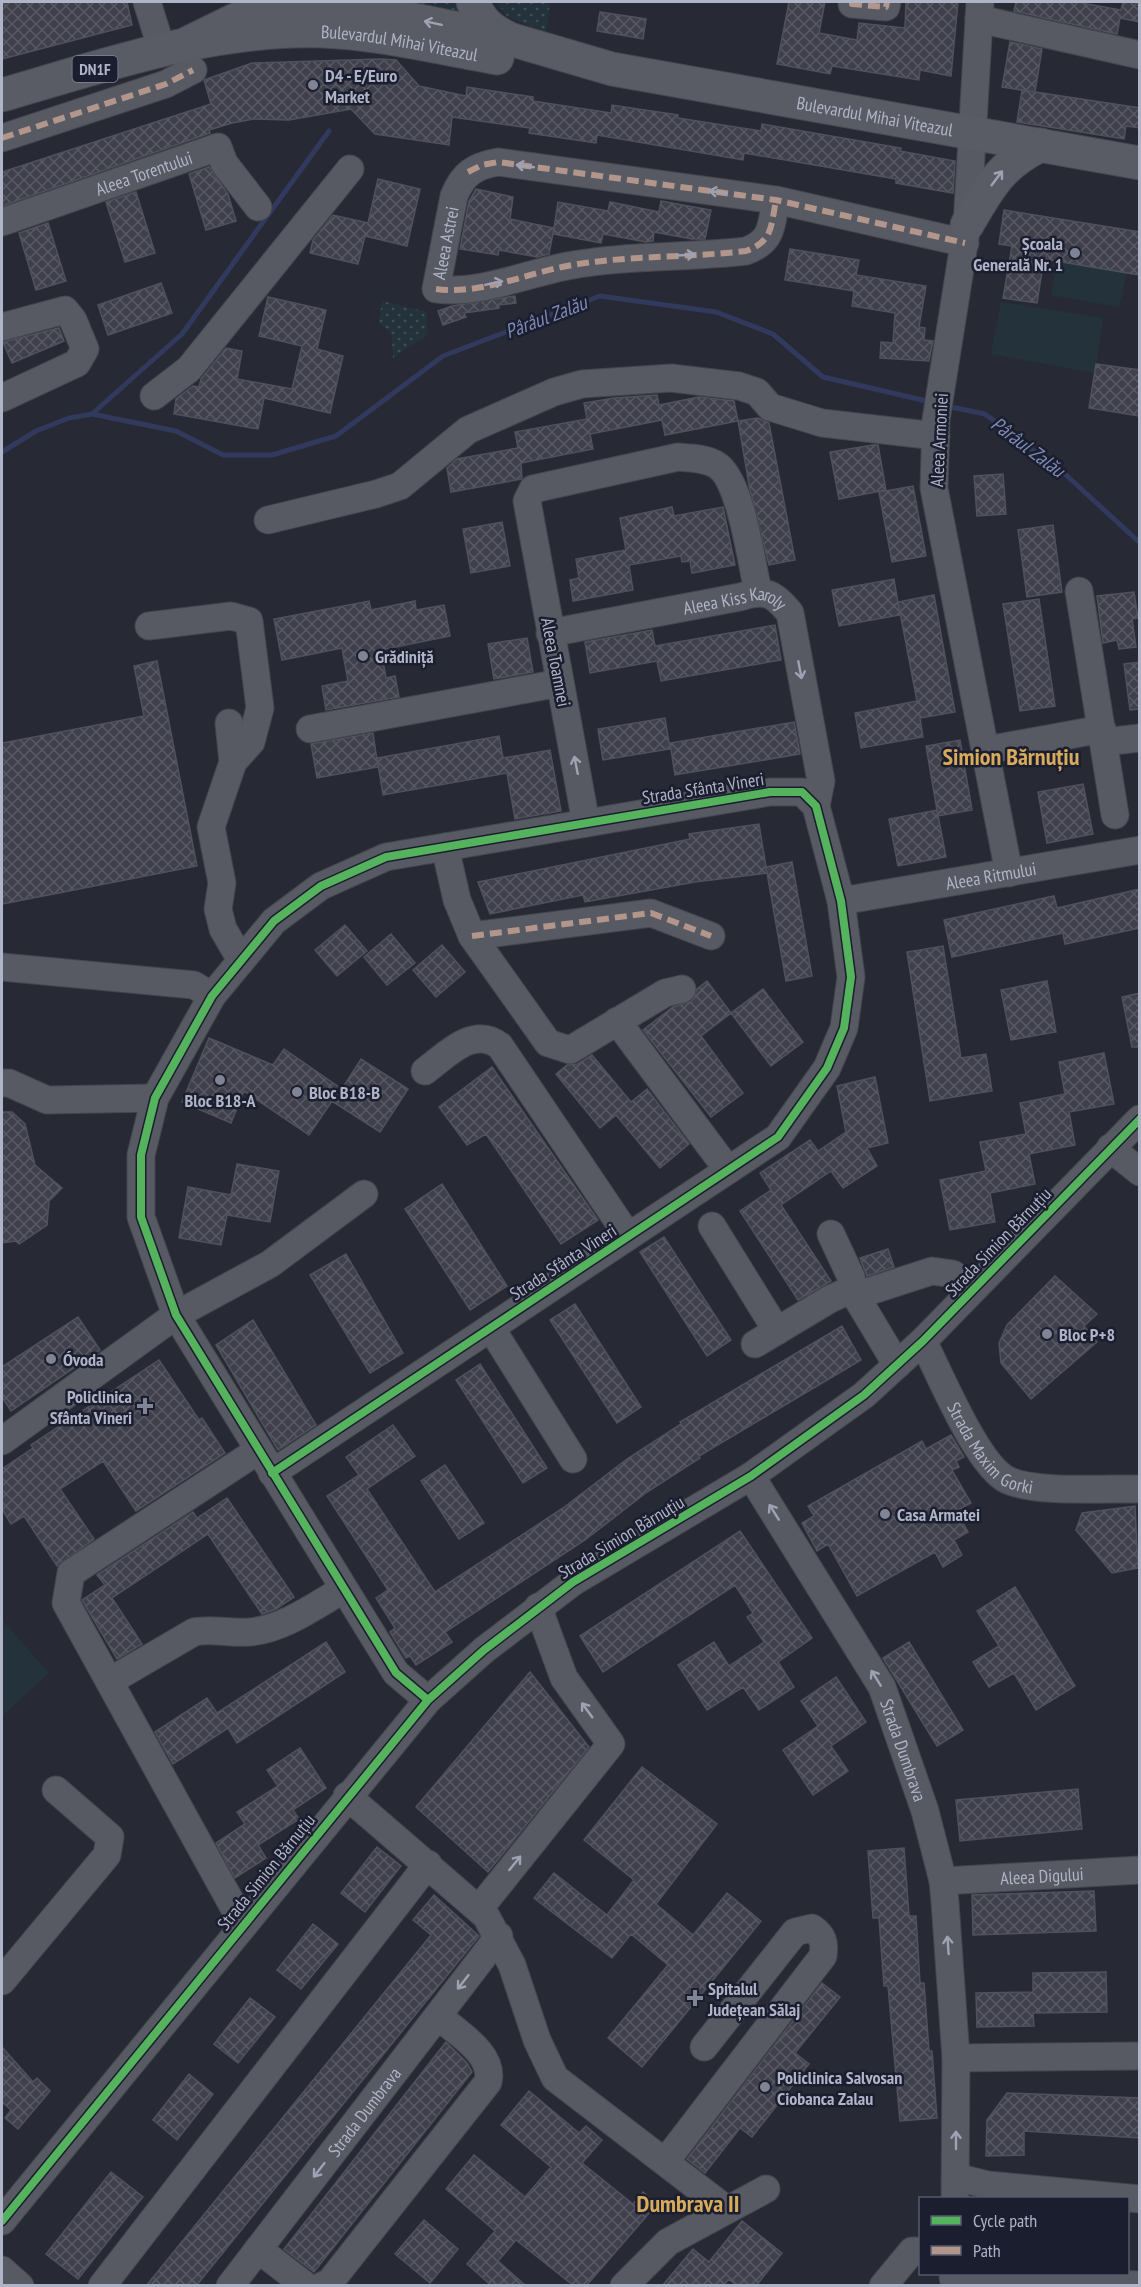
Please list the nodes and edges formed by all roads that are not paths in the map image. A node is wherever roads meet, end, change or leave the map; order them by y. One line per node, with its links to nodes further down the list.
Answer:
1 (147, 2): 11 (street)
2 (473, 2): 10 (main road)
3 (852, 2): 4 (street)
4 (887, 2)
5 (276, 5): 6 (main road, Bulevardul Mihai Viteazul); 11 (main road, Bulevardul Mihai Viteazul)
6 (365, 6): 8 (main road, DN1F); 9 (main road); 10 (main road, Bulevardul Mihai Viteazul, one-way to 6)
7 (979, 10): 12 (street); 15 (street, Aleea Armoniei)
8 (306, 31): 9 (main road, Bulevardul Mihai Viteazul / DN1F); 11 (main road, Bulevardul Mihai Viteazul / DN1F)
9 (382, 39): 13 (main road, Bulevardul Mihai Viteazul / DN1F)
10 (513, 40): 13 (main road, Bulevardul Mihai Viteazul)
11 (181, 54): 14 (main road, Bulevardul Mihai Viteazul / DN1F); 16 (street)
12 (1140, 55)
13 (612, 69): 15 (main road, Bulevardul Mihai Viteazul)
14 (2, 95)
15 (972, 132): 17 (main road, Bulevardul Mihai Viteazul); 23 (street, Aleea Armoniei)
16 (2, 138)
17 (1041, 146): 18 (main road, Bulevardul Mihai Viteazul); 23 (main road, one-way to 17)
18 (1140, 164)
19 (350, 169): 25 (street)
20 (776, 200): 20 (street, Aleea Astrei, one-way to 20); 23 (street, Aleea Astrei)
21 (258, 207): 22 (street, Aleea Torentului)
22 (2, 222)
23 (966, 234): 27 (street, Aleea Armoniei)
24 (2, 327): 26 (street)
25 (154, 396)
26 (2, 398)
27 (936, 428): 28 (street); 38 (street, Aleea Armoniei)
28 (268, 520)
29 (758, 591): 32 (street, Aleea Kiss Karoly); 32 (street, Aleea Toamnei); 40 (street, Aleea Kiss Karoly, one-way to 40)
30 (1079, 591): 36 (street)
31 (149, 626): 39 (street)
32 (550, 633): 33 (street, Aleea Toamnei)
33 (560, 683): 35 (street); 42 (street, Aleea Toamnei, one-way to 33)
34 (229, 723): 39 (street)
35 (310, 729)
36 (1103, 736): 37 (street); 38 (street); 41 (street)
37 (1140, 738)
38 (987, 750): 45 (street, Aleea Armoniei)
39 (233, 762): 49 (street)
40 (816, 806): 42 (street, Strada Sfânta Vineri); 46 (street, Strada Sfânta Vineri)
41 (1115, 815)
42 (586, 823): 43 (street, Strada Sfânta Vineri)
43 (445, 847): 47 (street); 49 (street, Strada Sfânta Vineri)
44 (1140, 850): 45 (street, Aleea Ritmului)
45 (1009, 873): 46 (street, Aleea Ritmului)
46 (841, 901): 59 (street, Strada Sfânta Vineri)
47 (472, 936): 48 (street); 53 (street)
48 (711, 936)
49 (241, 960): 52 (street, Strada Sfânta Vineri)
50 (2, 967): 52 (street)
51 (682, 989): 53 (street)
52 (212, 996): 56 (street, Strada Sfânta Vineri)
53 (617, 1021): 59 (street)
54 (425, 1071): 64 (street)
55 (2, 1083): 56 (street)
56 (155, 1098): 67 (street, Strada Sfânta Vineri)
57 (1140, 1119): 58 (street, Strada Simion Bărnuțiu)
58 (1110, 1148): 60 (street); 65 (street, Strada Simion Bărnuțiu)
59 (728, 1170): 64 (street, Strada Sfânta Vineri)
60 (1140, 1172)
61 (364, 1194): 67 (street)
62 (712, 1226): 66 (street)
63 (831, 1234): 66 (street)
64 (628, 1236): 68 (street, Strada Sfânta Vineri)
65 (971, 1291): 66 (street); 69 (street, Strada Simion Bărnuțiu)
66 (856, 1297): 70 (street)
67 (176, 1315): 71 (street); 73 (street, Strada Sfânta Vineri)
68 (491, 1328): 72 (street); 73 (street, Strada Sfânta Vineri)
69 (923, 1341): 70 (street, Strada Simion Bărnuțiu); 75 (street, Strada Maxim Gorki)
70 (897, 1365): 74 (street, Strada Simion Bărnuțiu)
71 (2, 1441)
72 (573, 1459)
73 (266, 1462): 76 (street, Strada Sfânta Vineri); 78 (street)
74 (751, 1476): 77 (street, Strada Simion Bărnuțiu); 84 (street, Strada Dumbrava, one-way to 74)
75 (1140, 1489)
76 (344, 1589): 78 (street); 79 (street, Strada Sfânta Vineri)
77 (538, 1607): 79 (street, Strada Simion Bărnuțiu); 85 (street, one-way to 77)
78 (110, 1681): 86 (street)
79 (428, 1700): 81 (street, Strada Simion Bărnuțiu)
80 (56, 1790): 88 (street)
81 (347, 1796): 82 (street); 86 (street, Strada Simion Bărnuțiu)
82 (428, 1864): 85 (street); 105 (street)
83 (1140, 1870): 84 (street, Aleea Digului)
84 (943, 1881): 92 (street, Strada Dumbrava, one-way to 84)
85 (479, 1909): 87 (street)
86 (243, 1924): 98 (street, Strada Simion Bărnuțiu)
87 (499, 1936): 89 (street, Strada Dumbrava, one-way to 89); 93 (street)
88 (2, 1981)
89 (438, 2016): 99 (street, Strada Dumbrava, one-way to 99); 108 (street)
90 (704, 2047): 93 (street)
91 (1140, 2056): 92 (street)
92 (956, 2058): 94 (street, Strada Dumbrava, one-way to 92)
93 (665, 2162): 97 (street)
94 (956, 2188): 96 (street)
95 (766, 2189): 97 (street)
96 (1118, 2197)
97 (726, 2209): 109 (street)
98 (2, 2221)
99 (258, 2249): 106 (street, Strada Dumbrava); 107 (street)
100 (919, 2251): 110 (street)
101 (2, 2270): 104 (street)
102 (953, 2279): 103 (street)
103 (1140, 2285)
104 (20, 2286)
105 (102, 2286)
106 (230, 2286)
107 (306, 2286)
108 (322, 2286)
109 (624, 2286)
110 (883, 2286)

